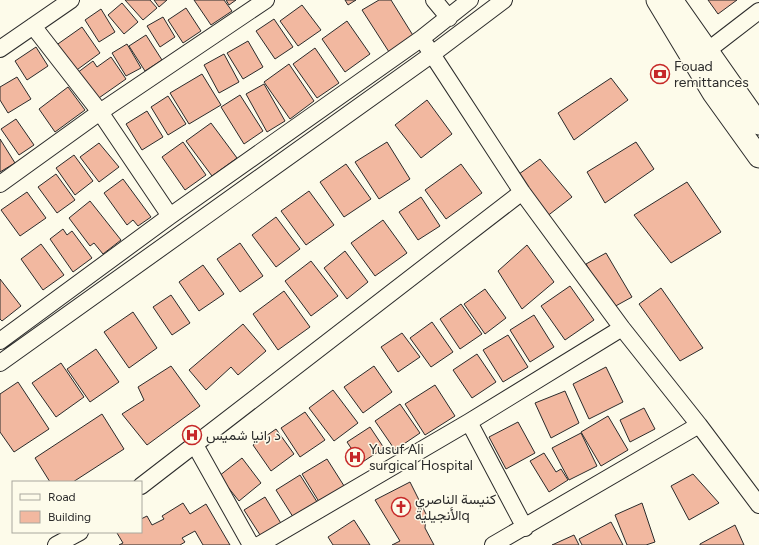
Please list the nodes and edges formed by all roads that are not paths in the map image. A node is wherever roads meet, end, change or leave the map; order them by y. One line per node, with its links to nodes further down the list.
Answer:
1 (71, 0): 12 (street)
2 (266, 0): 18 (street)
3 (434, 0): 11 (street)
4 (470, 0): 11 (street)
5 (504, 0): 16 (street)
6 (642, 0): 17 (main road)
7 (657, 0): 17 (main road)
8 (672, 0): 15 (main road)
9 (684, 0): 15 (main road)
10 (759, 11): 15 (street)
11 (449, 18): 13 (street)
12 (33, 26): 14 (street); 18 (street)
13 (422, 38): 16 (street); 23 (street)
14 (0, 49)
15 (707, 51): 19 (main road)
16 (431, 55): 22 (street); 26 (street)
17 (713, 93): 20 (main road)
18 (100, 112): 21 (street); 23 (street)
19 (759, 124)
20 (759, 157)
21 (0, 184)
22 (522, 192): 24 (street); 29 (street)
23 (170, 216): 25 (street)
24 (622, 328): 27 (street); 28 (street)
25 (0, 340)
26 (0, 363)
27 (469, 422): 32 (street); 38 (street)
28 (699, 425): 31 (street); 32 (street)
29 (195, 445): 30 (street); 37 (street)
30 (142, 485)
31 (759, 505)
32 (525, 528): 39 (street)
33 (78, 533): 35 (street)
34 (80, 533): 36 (street)
35 (56, 545)
36 (86, 545)
37 (251, 545)
38 (259, 545)
39 (493, 545)

